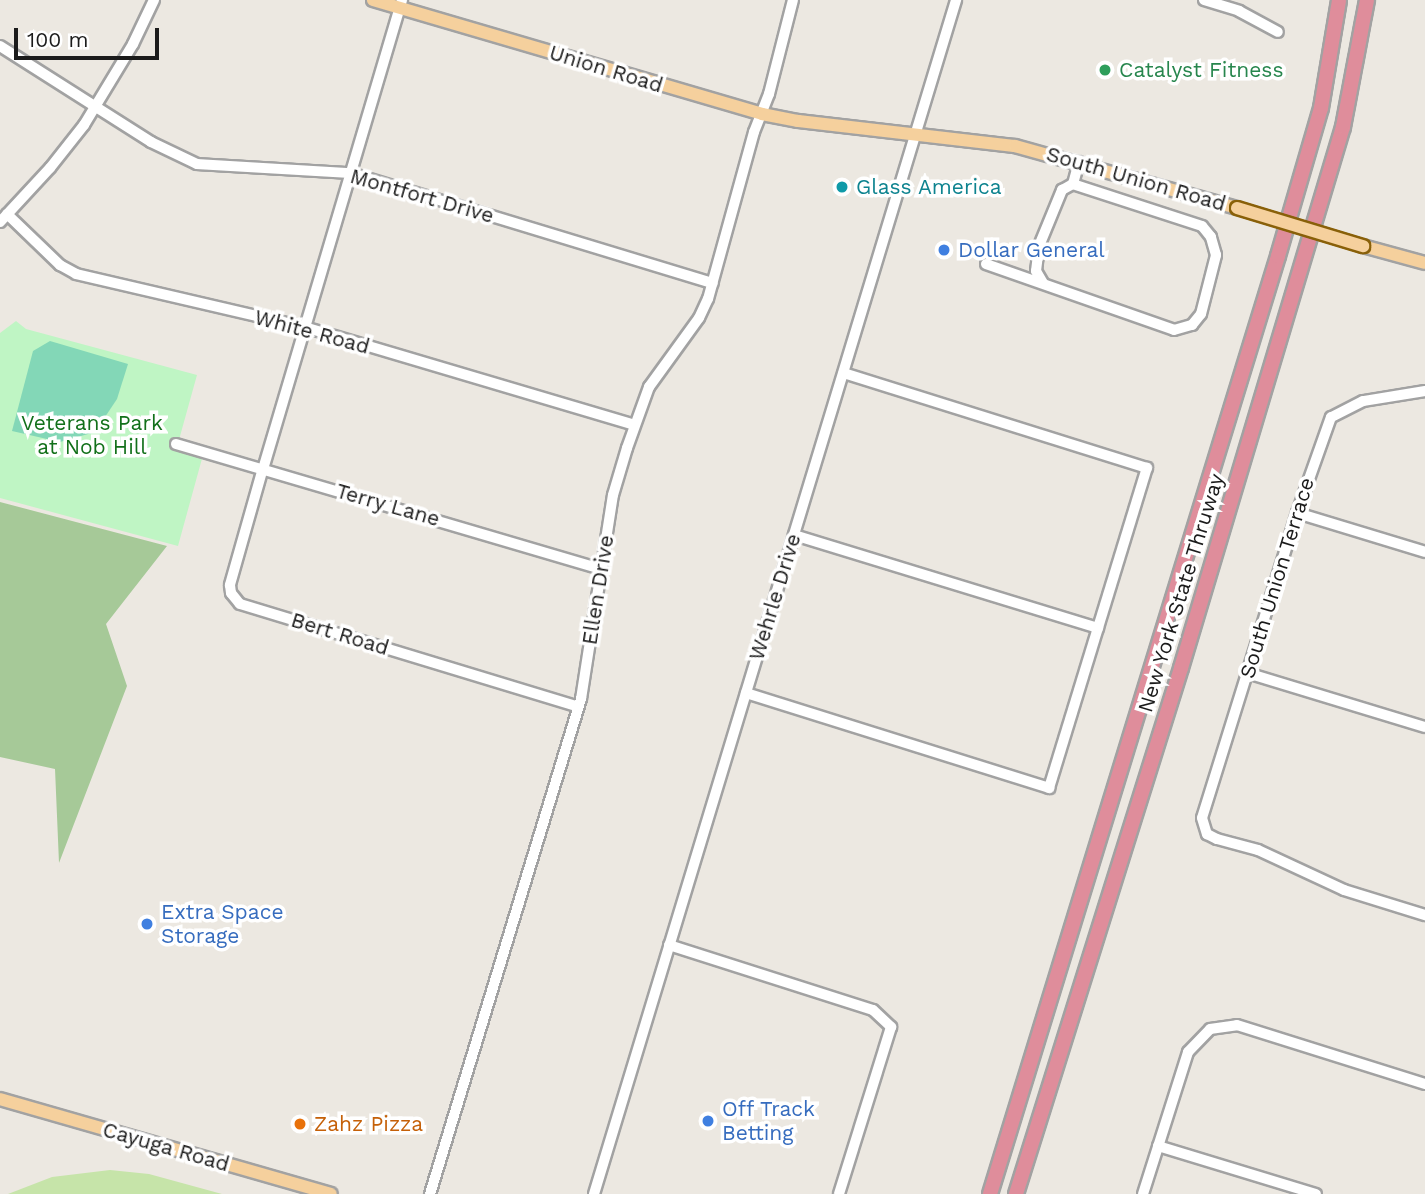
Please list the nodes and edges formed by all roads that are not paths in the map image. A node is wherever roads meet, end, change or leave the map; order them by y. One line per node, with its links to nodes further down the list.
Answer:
1 (154, 0): 11 (street)
2 (373, 0): 8 (main road, Union Road)
3 (793, 0): 12 (street, Ellen Drive)
4 (956, 0): 14 (street, Wehrle Drive)
5 (1204, 0): 9 (street)
6 (1339, 0): 47 (highway, New York State Thruway)
7 (1367, 0): 48 (highway, New York State Thruway)
8 (401, 4): 12 (main road, Union Road); 16 (street, Bert Road)
9 (1278, 32)
10 (0, 46): 11 (street, Montfort Drive)
11 (95, 107): 16 (street, Montfort Drive); 18 (street)
12 (762, 114): 13 (main road, Union Road); 21 (street, Ellen Drive)
13 (841, 126): 14 (main road, South Union Road)
14 (915, 133): 15 (main road, South Union Road); 24 (street, Wehrle Drive)
15 (1079, 162): 17 (street); 20 (main road, South Union Road, bridge)
16 (350, 173): 21 (street, Montfort Drive); 23 (street, Bert Road)
17 (1073, 184): 22 (street); 22 (street)
18 (4, 218): 23 (street, White Road)
19 (986, 264): 22 (street)
20 (1425, 264)
21 (713, 283): 26 (street, Ellen Drive)
22 (1043, 284)
23 (304, 327): 26 (street, White Road); 28 (street, Bert Road)
24 (843, 373): 30 (street, Wehrle Drive); 33 (street)
25 (1425, 391): 29 (street, South Union Terrace)
26 (634, 425): 32 (street, Ellen Drive)
27 (176, 444): 28 (street, Terry Lane)
28 (262, 468): 32 (street, Terry Lane); 36 (street, Bert Road)
29 (1297, 513): 31 (street); 34 (street, South Union Terrace)
30 (794, 535): 33 (street); 35 (street, Wehrle Drive)
31 (1425, 552)
32 (600, 569): 36 (street, Ellen Drive)
33 (1098, 628): 35 (street)
34 (1247, 673): 37 (street); 38 (street, South Union Terrace)
35 (746, 693): 39 (street, Wehrle Drive)
36 (578, 708): 44 (street, Ellen Drive)
37 (1425, 726)
38 (1425, 915)
39 (669, 945): 45 (street, Wehrle Drive); 46 (street)
40 (1425, 1083): 42 (street)
41 (0, 1099): 43 (main road, Cayuga Road)
42 (1158, 1146): 49 (street); 50 (street)
43 (331, 1194)
44 (430, 1194)
45 (594, 1194)
46 (839, 1194)
47 (990, 1194)
48 (1016, 1194)
49 (1143, 1194)
50 (1316, 1194)

